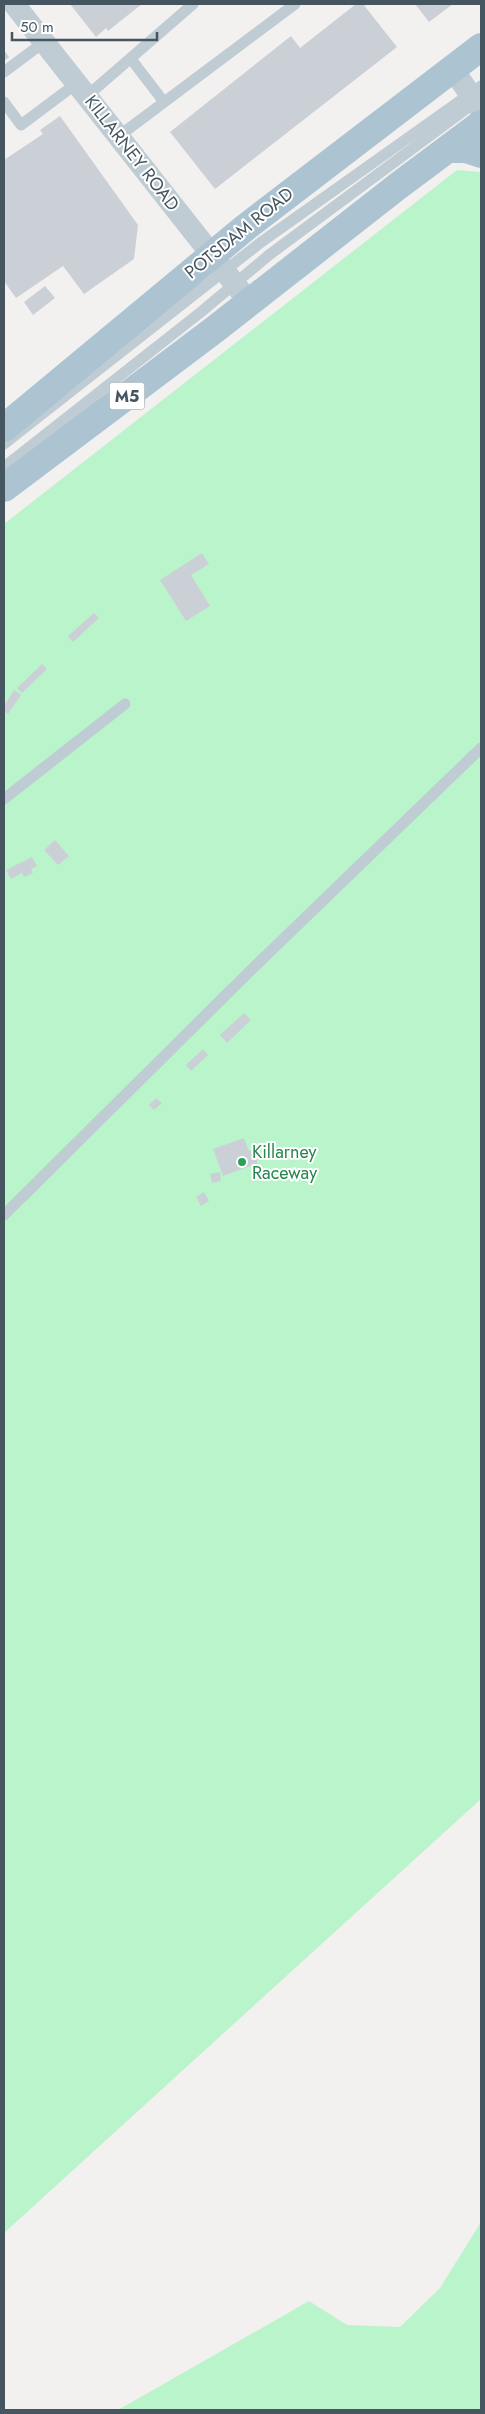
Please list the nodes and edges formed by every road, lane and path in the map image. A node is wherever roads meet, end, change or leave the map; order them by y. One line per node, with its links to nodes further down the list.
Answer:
1 (14, 4): 4 (street, KILLARNEY ROAD)
2 (193, 4): 6 (lane)
3 (295, 4): 11 (lane)
4 (44, 42): 8 (lane); 9 (street, KILLARNEY ROAD)
5 (481, 47): 7 (main road, POTSDAM ROAD / M5)
6 (131, 59): 9 (lane); 11 (lane)
7 (452, 68): 12 (street); 16 (main road, POTSDAM ROAD / M5)
8 (4, 72)
9 (82, 90): 10 (lane); 13 (street, KILLARNEY ROAD)
10 (4, 102)
11 (164, 102): 13 (lane)
12 (479, 102): 14 (main road, POTSDAM ROAD / M5); 16 (lane); 16 (lane)
13 (119, 136): 16 (street, KILLARNEY ROAD)
14 (449, 149): 15 (main road); 16 (main road, POTSDAM ROAD / M5)
15 (481, 154)
16 (230, 278): 17 (main road, POTSDAM ROAD / M5); 18 (lane); 19 (lane); 20 (main road, POTSDAM ROAD / M5)
17 (4, 428)
18 (4, 444)
19 (4, 467)
20 (4, 488)
21 (125, 704): 23 (lane)
22 (481, 748): 24 (lane)
23 (4, 799)
24 (4, 1215)

